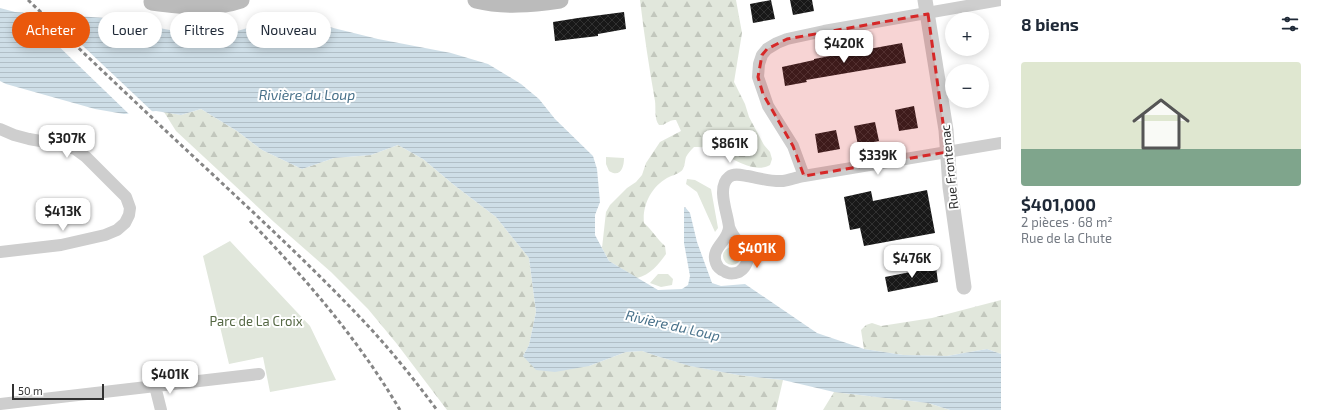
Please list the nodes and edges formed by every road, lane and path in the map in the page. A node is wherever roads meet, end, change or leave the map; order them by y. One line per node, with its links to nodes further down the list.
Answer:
1 (241, 0): 5 (main road)
2 (476, 0): 6 (main road)
3 (560, 0): 6 (main road)
4 (1001, 0): 7 (street)
5 (152, 1)
6 (498, 2)
7 (926, 7): 10 (street, Rue Frontenac); 11 (street)
8 (0, 129): 13 (street)
9 (1001, 143): 10 (street)
10 (947, 152): 11 (street); 14 (street, Rue Frontenac)
11 (804, 176): 12 (street)
12 (729, 227)
13 (0, 252)
14 (964, 287)
15 (259, 374): 16 (street)
16 (155, 386): 18 (street); 19 (street)
17 (0, 404): 18 (street)
18 (24, 406)
19 (161, 410)

